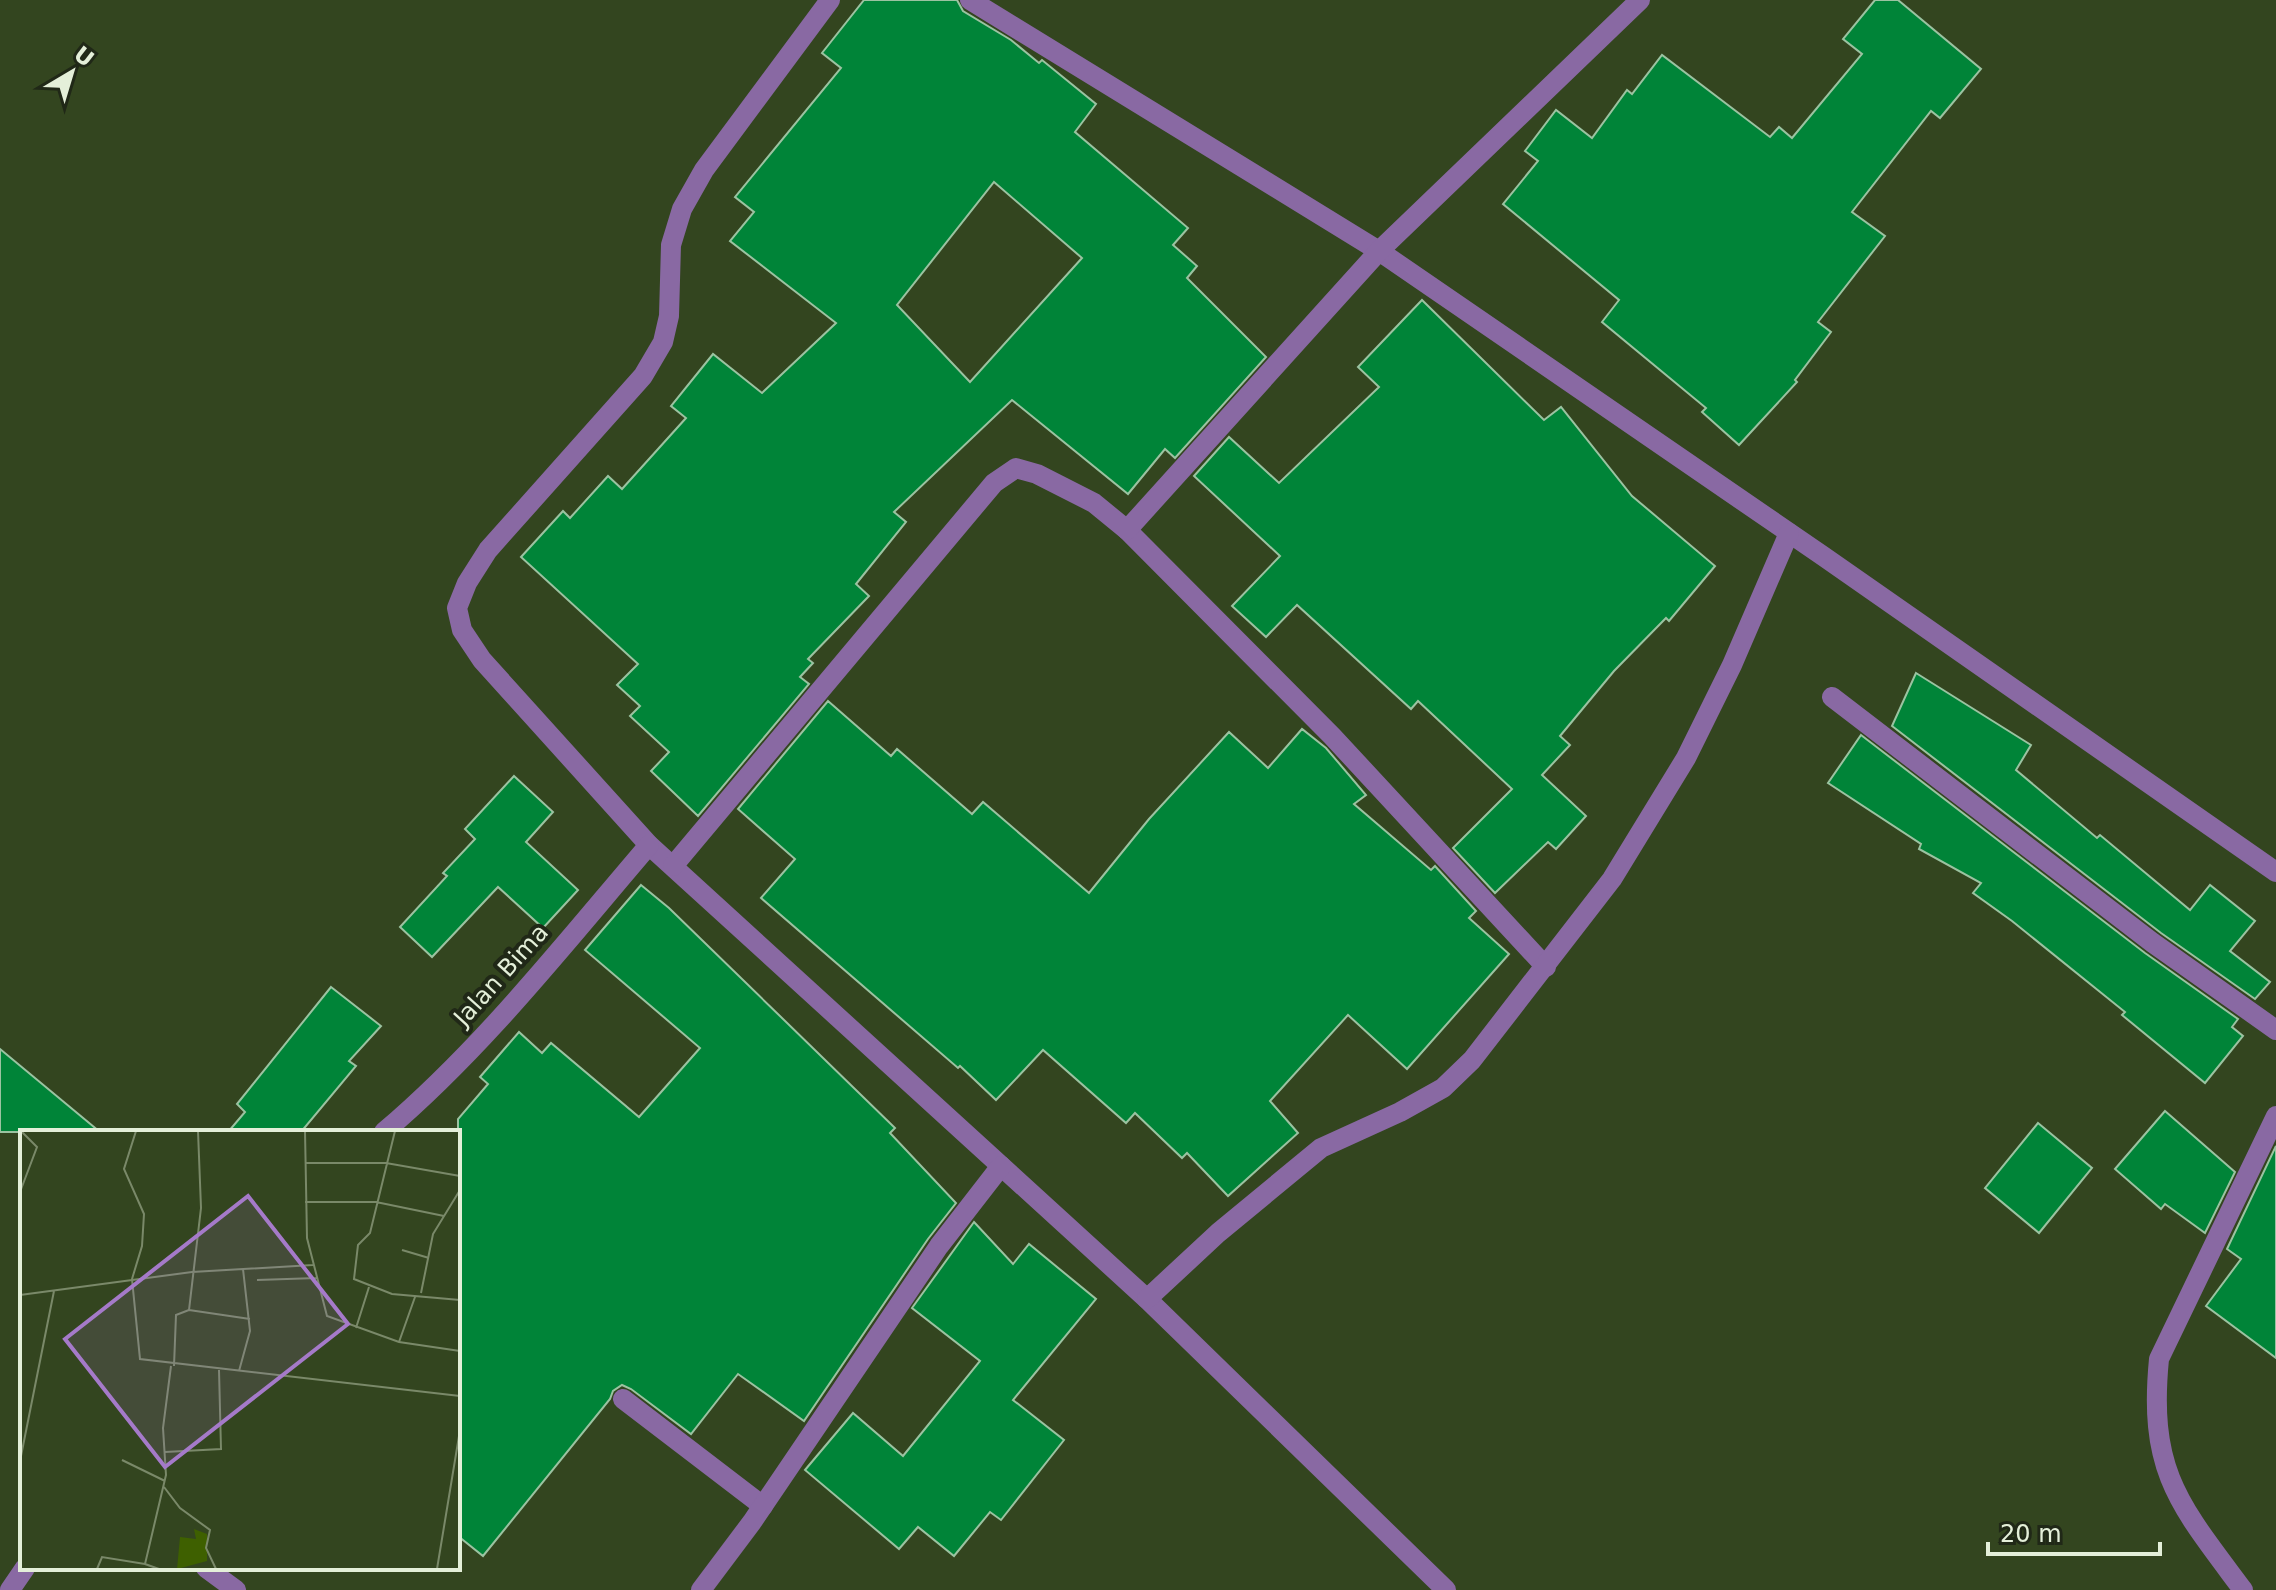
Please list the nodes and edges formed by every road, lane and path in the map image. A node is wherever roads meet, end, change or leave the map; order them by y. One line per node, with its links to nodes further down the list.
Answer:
1 (830, 0): 8 (street)
2 (970, 0): 4 (street)
3 (1640, 0): 4 (street)
4 (1379, 251): 5 (street); 6 (street)
5 (1127, 530): 9 (street); 11 (street)
6 (1789, 533): 10 (street); 11 (street)
7 (1832, 697): 12 (street)
8 (649, 845): 9 (street); 14 (street, Jalan Bima)
9 (673, 866): 15 (street)
10 (2276, 872)
11 (1546, 967): 16 (street)
12 (2276, 1030)
13 (2276, 1116): 25 (street)
14 (386, 1130)
15 (1001, 1166): 16 (street); 18 (street)
16 (1147, 1299): 24 (street)
17 (623, 1399): 18 (street)
18 (763, 1506): 23 (street)
19 (24, 1570): 21 (street)
20 (209, 1570): 22 (street)
21 (10, 1590)
22 (236, 1590)
23 (701, 1590)
24 (1446, 1590)
25 (2243, 1590)

